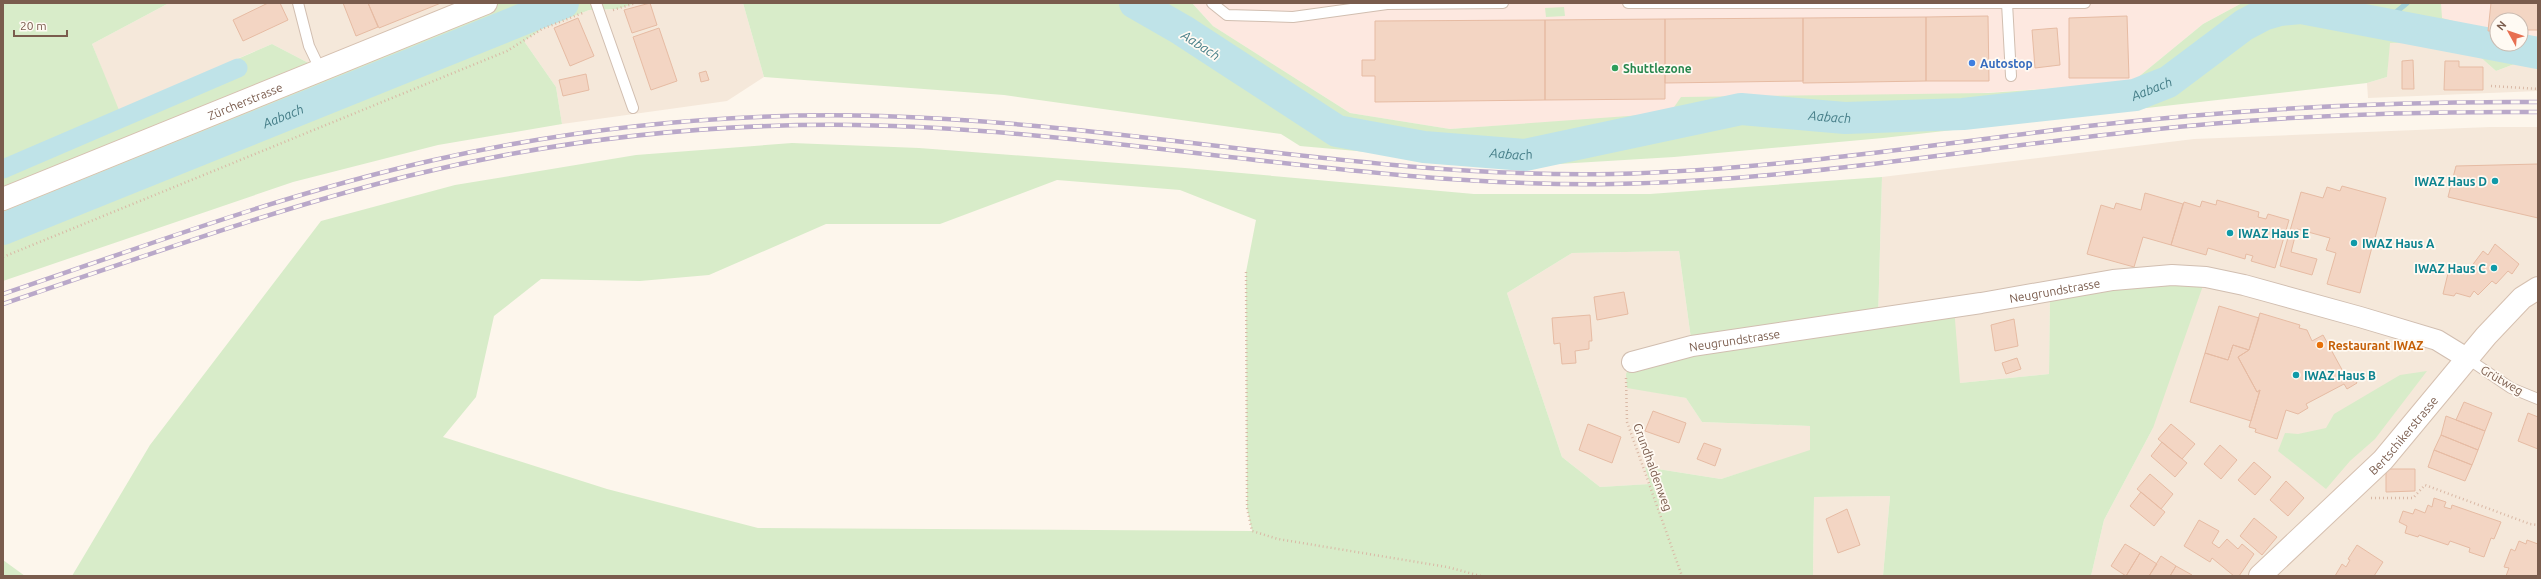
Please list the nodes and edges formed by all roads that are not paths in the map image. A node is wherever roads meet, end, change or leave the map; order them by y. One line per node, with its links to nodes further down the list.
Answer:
1 (298, 3): 9 (lane)
2 (486, 3): 9 (main road, Zürcherstrasse)
3 (1212, 3): 4 (lane)
4 (1503, 3)
5 (1628, 3): 7 (lane)
6 (2084, 3): 7 (lane)
7 (2007, 4): 10 (lane)
8 (597, 5): 11 (lane)
9 (320, 69): 12 (main road, Zürcherstrasse)
10 (2011, 76)
11 (633, 108)
12 (3, 199)
13 (2538, 288): 14 (main road, Bertschikerstrasse)
14 (2468, 358): 15 (street, Neugrundstrasse); 16 (lane, Grütweg); 17 (main road, Bertschikerstrasse)
15 (1632, 362)
16 (2538, 399)
17 (2260, 576)

